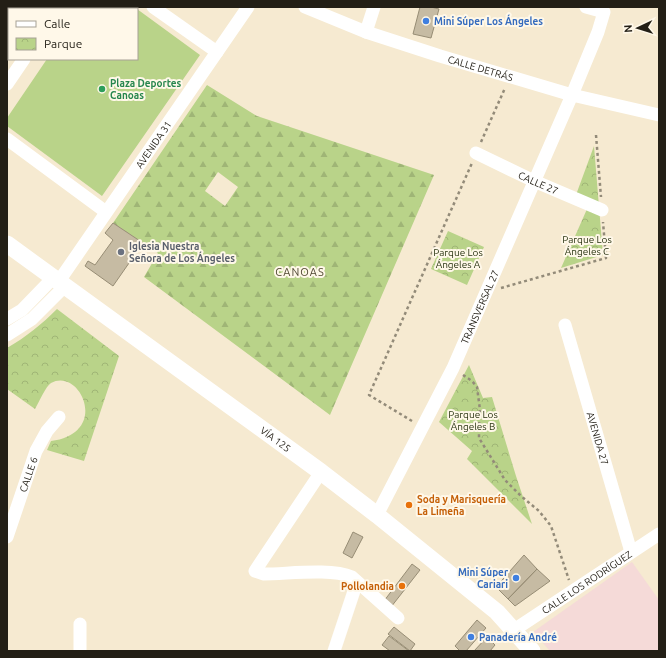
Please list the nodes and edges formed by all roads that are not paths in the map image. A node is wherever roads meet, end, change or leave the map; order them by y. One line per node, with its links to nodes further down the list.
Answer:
1 (153, 7): 7 (street)
2 (248, 7): 7 (street, AVENIDA 31)
3 (306, 7): 6 (street, CALLE DETRÁS)
4 (374, 7): 6 (street)
5 (586, 7): 10 (street)
6 (366, 32): 10 (street, CALLE DETRÁS)
7 (217, 52): 16 (street, AVENIDA 31)
8 (23, 60): 9 (street)
9 (7, 84)
10 (572, 95): 11 (street, CALLE DETRÁS); 14 (street, TRANSVERSAL 27)
11 (659, 115)
12 (7, 139): 16 (street)
13 (476, 153): 14 (street, CALLE 27)
14 (534, 181): 15 (street, CALLE 27); 24 (street, TRANSVERSAL 27)
15 (602, 210)
16 (106, 212): 18 (street, AVENIDA 31)
17 (7, 244): 18 (main road, VÍA 125)
18 (59, 282): 19 (street); 21 (street); 23 (main road, VÍA 125)
19 (7, 319)
20 (565, 325): 27 (street, AVENIDA 27)
21 (7, 335)
22 (59, 417): 26 (street, CALLE 6)
23 (321, 472): 24 (main road, VÍA 125); 28 (street)
24 (377, 515): 31 (main road, VÍA 125)
25 (659, 534): 27 (street, CALLE LOS RODRÍGUEZ)
26 (7, 537)
27 (631, 552): 31 (street, CALLE LOS RODRÍGUEZ)
28 (357, 582): 29 (street); 33 (street)
29 (398, 618)
30 (80, 624): 32 (street)
31 (514, 630): 34 (main road, VÍA 125)
32 (80, 651)
33 (334, 651)
34 (532, 651)

